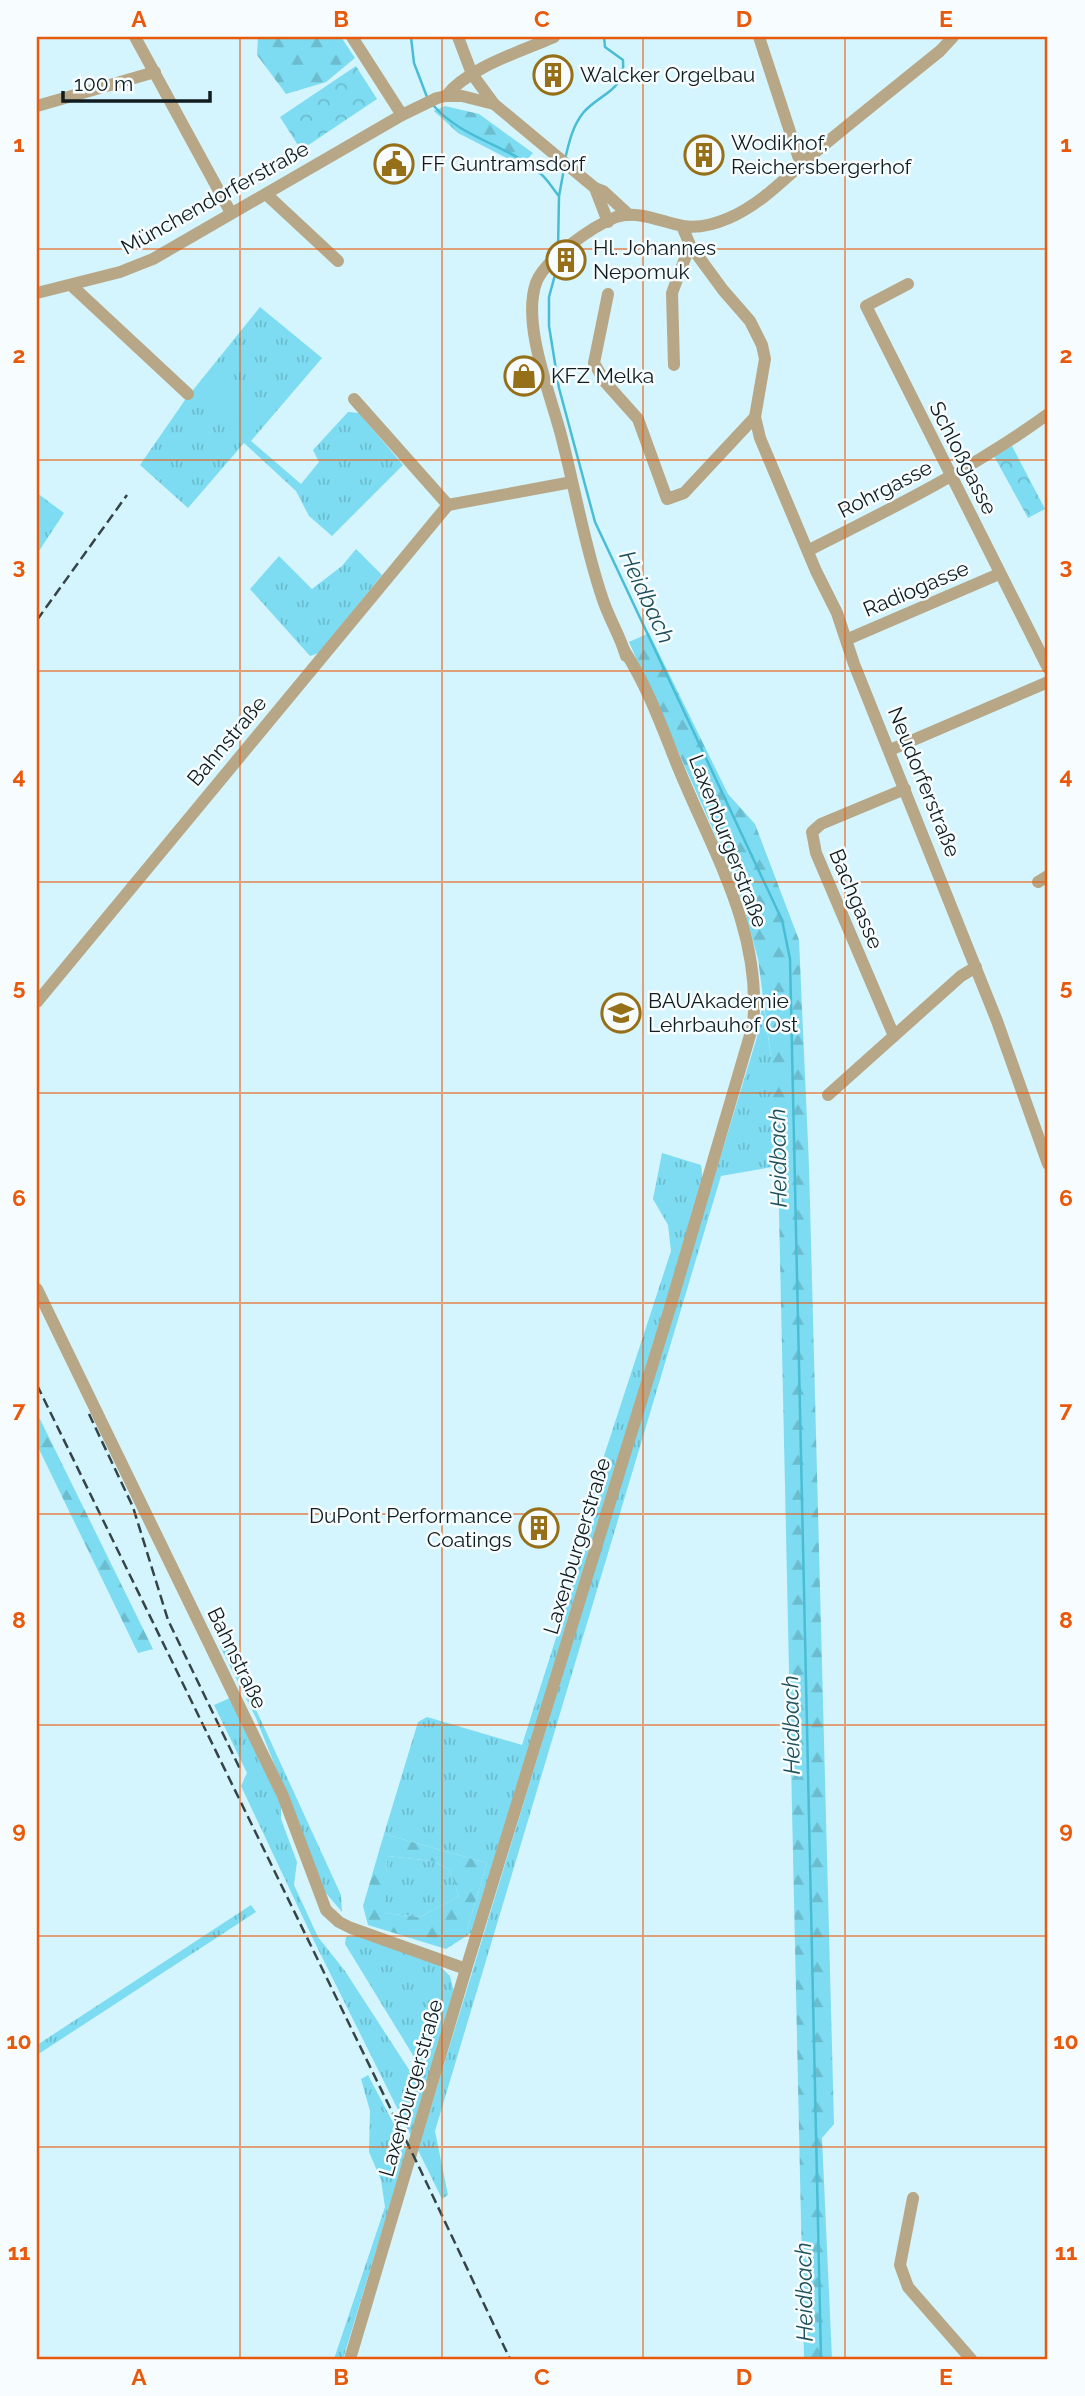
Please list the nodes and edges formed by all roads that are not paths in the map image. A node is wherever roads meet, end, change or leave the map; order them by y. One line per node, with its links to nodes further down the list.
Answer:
1 (135, 37): 7 (street)
2 (352, 37): 12 (street)
3 (458, 37): 8 (street)
4 (554, 37): 8 (street, Münchendorferstraße)
5 (759, 37): 13 (street)
6 (953, 37): 13 (street)
7 (155, 72): 11 (street); 16 (street)
8 (472, 74): 9 (street, Münchendorferstraße); 10 (street)
9 (442, 97): 10 (street); 12 (street, Münchendorferstraße)
10 (494, 104): 14 (street)
11 (37, 106)
12 (402, 115): 15 (street, Münchendorferstraße)
13 (803, 164): 19 (street)
14 (595, 188): 17 (street); 18 (street)
15 (266, 194): 16 (street, Münchendorferstraße); 21 (street)
16 (231, 213): 23 (street, Münchendorferstraße)
17 (629, 215): 18 (street, Laxenburgerstraße); 19 (street, Laxenburgerstraße)
18 (608, 222): 32 (street, Laxenburgerstraße)
19 (682, 226): 20 (street)
20 (690, 244): 26 (street); 30 (street)
21 (338, 261)
22 (908, 284): 31 (street, Schloßgasse)
23 (71, 285): 24 (street, Münchendorferstraße); 27 (street)
24 (37, 293)
25 (608, 294): 30 (street)
26 (674, 365)
27 (188, 394)
28 (354, 399): 33 (street)
29 (1048, 414): 31 (street, Rohrgasse)
30 (755, 417): 34 (street, Neudorferstraße)
31 (951, 477): 34 (street, Rohrgasse); 35 (street, Schloßgasse)
32 (572, 482): 33 (street); 47 (street, Laxenburgerstraße)
33 (448, 505): 42 (street, Bahnstraße)
34 (809, 550): 36 (street, Neudorferstraße)
35 (999, 574): 36 (street, Radiogasse); 37 (street, Schloßgasse)
36 (848, 639): 39 (street, Neudorferstraße)
37 (1048, 668)
38 (1048, 682): 39 (street)
39 (890, 750): 40 (street, Neudorferstraße)
40 (905, 789): 41 (street, Neudorferstraße); 43 (street, Bachgasse)
41 (976, 967): 43 (street); 45 (street, Neudorferstraße)
42 (37, 1002)
43 (894, 1036): 44 (street)
44 (828, 1095)
45 (1048, 1164)
46 (37, 1289): 47 (street, Bahnstraße)
47 (466, 1969): 49 (street, Laxenburgerstraße)
48 (913, 2198): 50 (street)
49 (349, 2359)
50 (971, 2359)

